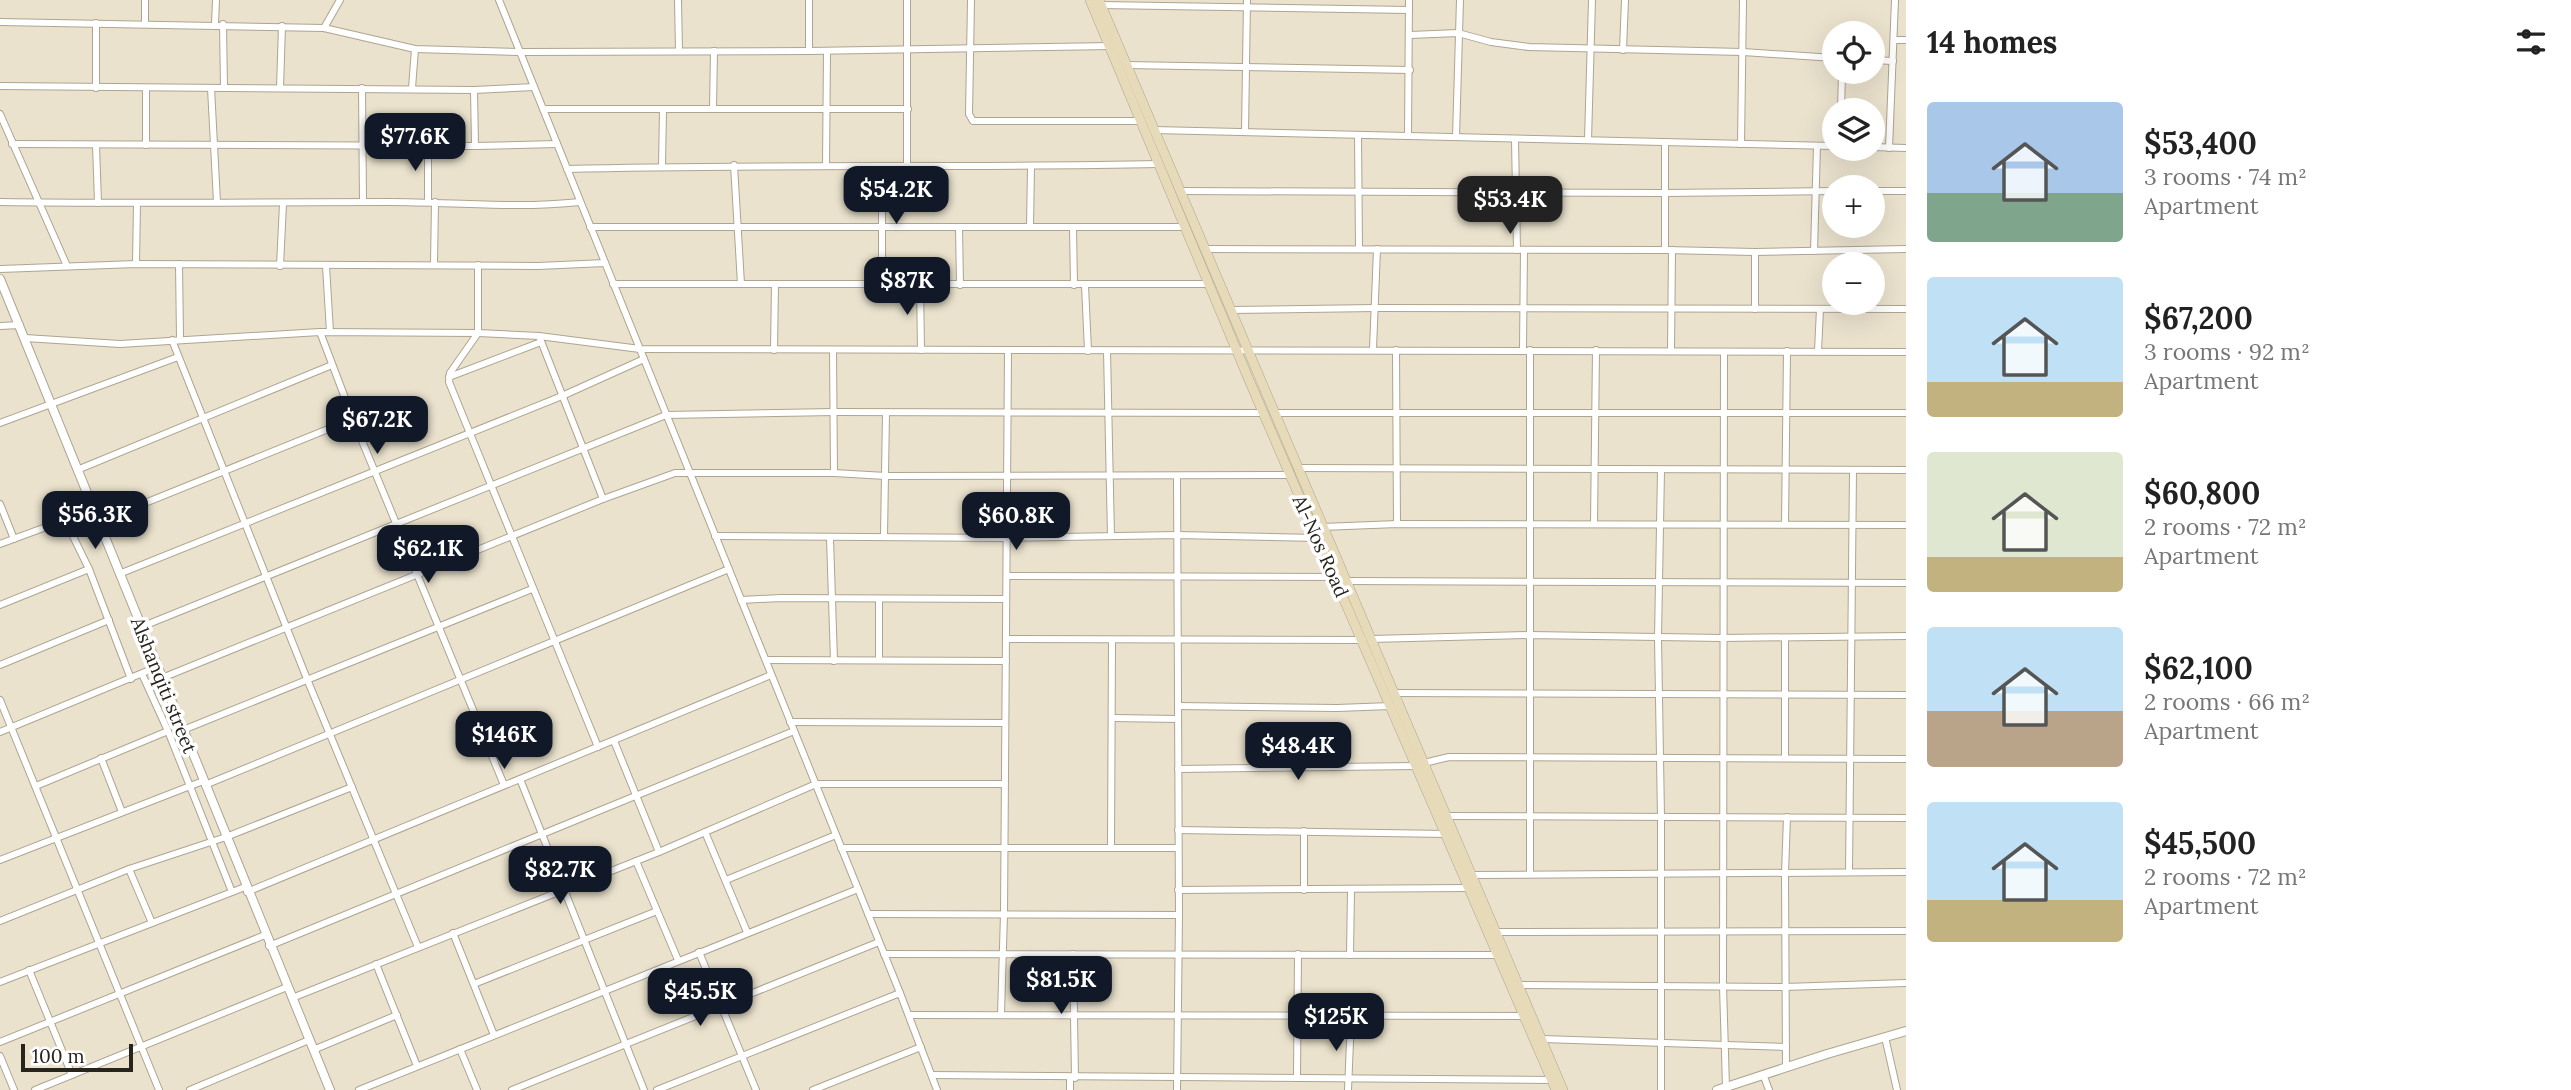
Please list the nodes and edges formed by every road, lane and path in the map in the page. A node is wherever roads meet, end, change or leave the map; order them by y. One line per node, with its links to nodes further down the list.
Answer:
1 (145, 0): 21 (street)
2 (216, 0): 22 (street)
3 (340, 0): 24 (street)
4 (499, 0): 39 (street)
5 (678, 0): 35 (street)
6 (809, 0): 37 (street)
7 (907, 0): 33 (street)
8 (971, 0): 30 (street)
9 (1090, 0): 29 (main road, Al-Nos Road)
10 (1409, 0): 18 (street)
11 (1460, 0): 25 (street)
12 (1592, 0): 32 (street)
13 (1625, 0): 34 (street)
14 (1743, 0): 40 (street)
15 (1895, 0): 27 (street)
16 (1100, 3): 17 (street); 29 (main road, Al-Nos Road)
17 (1247, 3): 18 (street); 45 (street)
18 (1409, 10): 26 (street)
19 (0, 22): 20 (street)
20 (96, 23): 21 (street); 48 (street)
21 (145, 24): 22 (street)
22 (219, 24): 23 (street); 51 (street)
23 (282, 26): 24 (street); 52 (street)
24 (324, 28): 31 (street)
25 (1458, 33): 26 (street); 32 (street); 68 (street)
26 (1410, 35): 46 (street)
27 (1895, 40): 28 (street); 43 (street)
28 (1906, 40)
29 (1114, 46): 30 (street); 44 (main road, Al-Nos Road); 63 (main road, Al-Nos Road)
30 (971, 48): 33 (street); 63 (street)
31 (415, 49): 39 (street); 54 (street)
32 (1591, 49): 34 (street); 70 (street)
33 (909, 50): 38 (street); 60 (street)
34 (1623, 50): 40 (street)
35 (679, 51): 36 (street); 39 (street)
36 (714, 51): 37 (street); 59 (street)
37 (809, 51): 38 (street)
38 (827, 51): 57 (street)
39 (520, 52): 55 (street)
40 (1743, 52): 41 (street); 74 (street)
41 (1822, 57)
42 (1885, 61): 43 (street)
43 (1893, 61): 84 (street)
44 (1126, 65): 45 (street); 64 (main road, Al-Nos Road)
45 (1245, 66): 46 (street); 65 (street)
46 (1410, 71): 67 (street)
47 (0, 86): 48 (street)
48 (96, 88): 49 (street)
49 (146, 88): 50 (street); 76 (street)
50 (211, 88): 51 (street); 77 (street)
51 (224, 88): 52 (street)
52 (280, 88): 53 (street)
53 (362, 88): 54 (street); 78 (street)
54 (412, 88): 56 (street)
55 (534, 88): 56 (street); 58 (street)
56 (474, 90): 80 (street)
57 (827, 108): 59 (street); 60 (street); 89 (street)
58 (543, 109): 61 (street); 73 (street)
59 (713, 109): 61 (street)
60 (908, 109): 91 (street)
61 (663, 110): 88 (street)
62 (0, 114): 72 (street)
63 (1141, 121): 86 (main road, Al-Nos Road)
64 (1153, 130): 65 (street); 94 (main road, Al-Nos Road)
65 (1245, 132): 66 (street)
66 (1358, 135): 67 (street); 95 (street)
67 (1408, 136): 68 (street)
68 (1456, 137): 69 (street)
69 (1515, 139): 70 (street); 100 (street)
70 (1588, 140): 71 (street)
71 (1665, 142): 74 (street); 101 (street)
72 (12, 144): 75 (street); 107 (street)
73 (557, 144): 80 (street); 93 (street)
74 (1741, 144): 81 (street)
75 (96, 145): 76 (street); 108 (street)
76 (146, 145): 77 (street)
77 (214, 145): 78 (street); 103 (street)
78 (362, 145): 79 (street); 104 (street)
79 (428, 145): 80 (street); 105 (street)
80 (475, 146)
81 (1817, 146): 82 (street); 96 (street)
82 (1822, 146)
83 (1885, 148): 84 (street)
84 (1889, 148): 85 (street)
85 (1906, 148)
86 (1159, 164): 92 (street); 117 (main road, Al-Nos Road)
87 (734, 165): 88 (street); 89 (street); 111 (street)
88 (662, 166): 93 (street)
89 (827, 166): 90 (street)
90 (882, 167): 91 (street); 112 (street)
91 (907, 167): 92 (street)
92 (1031, 167): 115 (street)
93 (567, 169): 106 (street)
94 (1180, 191): 95 (street); 118 (main road, Al-Nos Road)
95 (1359, 191): 100 (street); 119 (street)
96 (1816, 191): 97 (street); 101 (street); 124 (street)
97 (1822, 191)
98 (1885, 191): 99 (street)
99 (1906, 191)
100 (1518, 192): 101 (street); 122 (street)
101 (1665, 193): 123 (street)
102 (0, 202): 107 (street)
103 (217, 202): 109 (street); 110 (street)
104 (363, 202): 105 (street); 110 (street)
105 (432, 202): 106 (street); 129 (street)
106 (580, 202): 113 (street)
107 (37, 203): 108 (street); 132 (street)
108 (98, 203): 109 (street)
109 (136, 203): 127 (street)
110 (283, 204): 130 (street)
111 (737, 226): 112 (street); 113 (street); 137 (street)
112 (882, 226): 114 (street); 140 (street)
113 (590, 227): 126 (street)
114 (958, 227): 115 (street); 142 (street)
115 (1030, 227): 116 (street)
116 (1073, 227): 117 (street); 143 (street)
117 (1186, 227): 139 (main road, Al-Nos Road)
118 (1205, 249): 119 (street); 150 (main road, Al-Nos Road)
119 (1359, 249): 120 (street)
120 (1377, 249): 122 (street); 145 (street)
121 (1906, 249): 124 (street)
122 (1521, 250): 123 (street); 151 (street)
123 (1668, 250): 125 (street); 146 (street)
124 (1814, 251): 125 (street)
125 (1755, 252): 147 (street)
126 (605, 262): 131 (street); 136 (street)
127 (136, 264): 128 (street); 132 (street)
128 (179, 264): 130 (street); 158 (street)
129 (434, 264): 131 (street); 133 (street)
130 (280, 265): 133 (street)
131 (478, 265): 156 (street)
132 (66, 266): 134 (street)
133 (326, 266): 155 (street)
134 (0, 270)
135 (0, 279): 153 (street, Alshanqiti street)
136 (613, 284): 137 (street); 160 (street)
137 (741, 284): 138 (street)
138 (775, 284): 140 (street); 162 (street)
139 (1210, 284): 144 (street); 171 (main road, Al-Nos Road)
140 (882, 285): 141 (street)
141 (920, 285): 142 (street); 164 (street)
142 (960, 285): 143 (street)
143 (1074, 285): 144 (street)
144 (1085, 285): 169 (street)
145 (1375, 308): 150 (street); 151 (street); 161 (street)
146 (1672, 309): 147 (street); 151 (street); 172 (street)
147 (1755, 309): 148 (street)
148 (1820, 309): 149 (street); 174 (street)
149 (1906, 309)
150 (1231, 310): 171 (main road, Al-Nos Road)
151 (1524, 310): 167 (street)
152 (0, 326): 153 (street)
153 (20, 326): 157 (street, Alshanqiti street)
154 (320, 331): 155 (street); 158 (street); 179 (street)
155 (330, 332): 156 (street)
156 (478, 333): 159 (street); 180 (street)
157 (25, 338): 158 (street); 182 (street, Alshanqiti street)
158 (176, 339): 177 (street)
159 (540, 339): 160 (street); 180 (street); 181 (street)
160 (640, 349): 162 (street); 178 (street)
161 (1373, 349): 166 (street); 171 (street)
162 (774, 350): 163 (street)
163 (833, 350): 164 (street); 183 (street)
164 (921, 350): 165 (street)
165 (1008, 350): 169 (street); 184 (street)
166 (1396, 350): 167 (street); 185 (street)
167 (1527, 350): 168 (street); 189 (street)
168 (1596, 350): 172 (street); 190 (street)
169 (1088, 351): 170 (street)
170 (1107, 351): 171 (street); 193 (street)
171 (1243, 351): 188 (main road, Al-Nos Road)
172 (1671, 351): 175 (street)
173 (1787, 351): 174 (street); 175 (street); 186 (street)
174 (1818, 351): 176 (street)
175 (1724, 352): 191 (street)
176 (1906, 352)
177 (178, 357): 182 (street); 195 (street)
178 (644, 359): 181 (street); 194 (street)
179 (332, 365): 195 (street); 196 (street)
180 (449, 377): 198 (street)
181 (562, 396): 198 (street); 199 (street)
182 (50, 404): 197 (street); 202 (street, Alshanqiti street)
183 (835, 412): 187 (street); 194 (street); 213 (street)
184 (1007, 412): 187 (street); 193 (street); 215 (street)
185 (1397, 412): 188 (street); 189 (street); 200 (street)
186 (1786, 412): 191 (street); 192 (street); 209 (street)
187 (886, 413): 214 (street)
188 (1269, 413): 193 (street); 212 (main road, Al-Nos Road)
189 (1531, 413): 190 (street); 201 (street)
190 (1596, 413): 191 (street); 204 (street)
191 (1723, 413): 206 (street)
192 (1906, 413)
193 (1109, 414): 216 (street)
194 (666, 415): 199 (street); 211 (street)
195 (203, 419): 202 (street); 203 (street)
196 (353, 419): 203 (street); 208 (street)
197 (0, 423)
198 (469, 433): 208 (street); 218 (street)
199 (583, 448): 218 (street); 219 (street)
200 (1397, 468): 201 (street); 212 (street); 224 (street)
201 (1530, 469): 204 (street); 229 (street)
202 (77, 470): 221 (street, Alshanqiti street)
203 (222, 470): 221 (street); 223 (street)
204 (1595, 470): 205 (street); 225 (street)
205 (1661, 470): 206 (street); 226 (street)
206 (1723, 470): 209 (street); 227 (street)
207 (1906, 470): 210 (street)
208 (375, 471): 222 (street); 223 (street)
209 (1786, 471): 210 (street); 228 (street)
210 (1853, 471): 230 (street)
211 (690, 472): 213 (street); 219 (street); 234 (street)
212 (1294, 472): 217 (street); 232 (main road, Al-Nos Road); 240 (main road, Al-Nos Road)
213 (835, 473): 214 (street)
214 (886, 476): 215 (street); 235 (street)
215 (1007, 476): 216 (street); 239 (street)
216 (1110, 476): 217 (street); 236 (street)
217 (1177, 477): 233 (street)
218 (489, 485): 222 (street); 237 (street)
219 (603, 499): 237 (street)
220 (0, 504): 241 (street)
221 (98, 522): 245 (street, Alshanqiti street)
222 (396, 523): 246 (street); 248 (street)
223 (244, 524): 245 (street); 248 (street)
224 (1397, 524): 229 (street); 232 (street)
225 (1594, 524): 226 (street); 229 (street)
226 (1661, 524): 227 (street); 251 (street)
227 (1723, 524): 228 (street); 254 (street)
228 (1785, 524): 230 (street)
229 (1530, 525): 253 (street)
230 (1852, 525): 231 (street); 256 (street)
231 (1906, 525)
232 (1322, 527): 252 (main road, Al-Nos Road)
233 (1177, 534): 236 (street); 240 (street); 250 (street)
234 (715, 536): 238 (street); 244 (street)
235 (884, 536): 238 (street); 239 (street)
236 (1111, 536): 239 (street)
237 (511, 537): 246 (street); 257 (street)
238 (830, 538): 258 (street)
239 (1006, 538): 247 (street)
240 (1318, 538): 249 (main road, Al-Nos Road)
241 (14, 539): 242 (street); 243 (street)
242 (0, 544)
243 (89, 569): 262 (street); 263 (street)
244 (729, 569): 260 (street); 277 (street)
245 (119, 574): 265 (street, Alshanqiti street)
246 (417, 575): 264 (street); 266 (street)
247 (1007, 576): 250 (street); 259 (street)
248 (266, 577): 265 (street); 266 (street)
249 (1335, 577): 250 (street); 274 (main road, Al-Nos Road)
250 (1176, 578): 276 (street)
251 (1660, 580): 253 (street); 254 (street); 269 (street)
252 (1345, 581): 253 (street); 274 (main road, Al-Nos Road)
253 (1529, 581): 267 (street)
254 (1722, 582): 256 (street); 270 (street)
255 (1906, 583): 256 (street)
256 (1853, 584): 272 (street)
257 (532, 589): 264 (street); 277 (street)
258 (832, 599): 260 (street); 261 (street); 280 (street)
259 (1005, 599): 261 (street); 273 (street)
260 (741, 600): 279 (street)
261 (879, 600): 278 (street)
262 (0, 605)
263 (109, 620): 282 (street); 287 (street)
264 (438, 626): 288 (street); 289 (street)
265 (141, 627): 283 (street, Alshanqiti street)
266 (287, 627): 286 (street); 288 (street)
267 (1530, 635): 269 (street); 274 (street); 291 (street)
268 (1906, 636): 272 (street)
269 (1658, 638): 270 (street); 293 (street)
270 (1722, 638): 271 (street); 292 (street)
271 (1785, 638): 272 (street); 294 (street)
272 (1852, 638): 295 (street)
273 (1006, 639): 275 (street); 281 (street)
274 (1367, 640): 276 (street); 290 (main road, Al-Nos Road); 299 (main road, Al-Nos Road)
275 (1112, 641): 276 (street); 300 (street)
276 (1177, 641): 298 (street)
277 (554, 642): 289 (street); 311 (street)
278 (879, 659): 280 (street); 281 (street)
279 (766, 660): 280 (street); 285 (street)
280 (834, 661)
281 (1006, 661): 303 (street)
282 (0, 665)
283 (158, 667): 284 (street); 286 (street, Alshanqiti street)
284 (142, 674): 287 (street); 306 (street)
285 (771, 675): 302 (street); 310 (street)
286 (162, 678): 305 (street, Alshanqiti street)
287 (131, 679): 304 (street)
288 (307, 680): 305 (street); 309 (street)
289 (462, 680): 309 (street); 325 (street)
290 (1394, 692): 291 (street); 319 (main road, Al-Nos Road)
291 (1531, 692): 293 (street); 312 (street)
292 (1723, 693): 293 (street); 294 (street); 316 (street)
293 (1660, 694): 318 (street)
294 (1784, 694): 295 (street); 314 (street)
295 (1850, 694): 296 (street); 315 (street)
296 (1906, 695)
297 (0, 700): 304 (street)
298 (1178, 706): 299 (street); 301 (street)
299 (1391, 706): 319 (main road, Al-Nos Road)
300 (1113, 718): 301 (street); 350 (street)
301 (1178, 719): 320 (street)
302 (790, 722): 303 (street); 307 (street)
303 (1005, 723): 324 (street)
304 (11, 727): 308 (street); 326 (street)
305 (183, 730): 322 (street, Alshanqiti street)
306 (168, 731): 313 (street); 327 (street)
307 (794, 731): 323 (street); 329 (street)
308 (0, 732)
309 (331, 734): 322 (street); 328 (street)
310 (614, 741): 311 (street); 329 (street)
311 (598, 747): 321 (street)
312 (1531, 757): 318 (street); 319 (street); 332 (street)
313 (101, 758): 326 (street); 330 (street)
314 (1785, 758): 315 (street); 316 (street)
315 (1851, 758): 317 (street); 336 (street)
316 (1724, 759): 318 (street); 334 (street)
317 (1906, 759)
318 (1661, 760): 333 (street)
319 (1421, 765): 320 (street); 331 (main road, Al-Nos Road); 341 (main road, Al-Nos Road)
320 (1178, 769): 338 (street)
321 (520, 779): 325 (street); 343 (street)
322 (204, 783): 327 (street); 345 (street, Alshanqiti street)
323 (816, 784): 324 (street); 340 (street); 342 (street)
324 (1004, 784): 349 (street)
325 (505, 785): 346 (street)
326 (36, 786): 344 (street)
327 (190, 786): 330 (street); 347 (street)
328 (352, 787): 345 (street); 346 (street)
329 (636, 797): 343 (street); 352 (street)
330 (122, 812): 344 (street)
331 (1447, 816): 332 (street); 362 (main road, Al-Nos Road)
332 (1530, 817): 333 (street); 358 (street)
333 (1661, 817): 334 (street); 360 (street)
334 (1724, 817): 335 (street); 361 (street)
335 (1787, 817): 336 (street); 359 (street)
336 (1849, 818): 337 (street); 356 (street)
337 (1906, 818)
338 (1178, 830): 339 (street); 351 (street)
339 (1304, 831): 341 (street); 370 (street)
340 (705, 832): 352 (street); 363 (street)
341 (1447, 834): 364 (main road, Al-Nos Road)
342 (836, 835): 348 (street); 363 (street)
343 (542, 836): 367 (street); 373 (street)
344 (57, 837): 353 (street); 365 (street)
345 (226, 837): 347 (street); 366 (street, Alshanqiti street)
346 (374, 840): 366 (street); 373 (street)
347 (212, 842): 355 (street); 372 (street)
348 (841, 848): 349 (street); 368 (street)
349 (1004, 848): 350 (street); 376 (street)
350 (1111, 848): 351 (street)
351 (1178, 848): 369 (street)
352 (659, 852): 354 (street)
353 (0, 860)
354 (636, 861): 367 (street); 374 (street)
355 (129, 869): 365 (street); 379 (street)
356 (1849, 872): 357 (street); 359 (street)
357 (1906, 872)
358 (1530, 873): 360 (street); 362 (street)
359 (1785, 873): 361 (street); 381 (street)
360 (1661, 874): 361 (street); 380 (street)
361 (1724, 874): 385 (street)
362 (1472, 875): 384 (main road, Al-Nos Road)
363 (726, 880): 383 (street)
364 (1470, 888): 371 (street); 400 (main road, Al-Nos Road)
365 (78, 889): 378 (street); 390 (street)
366 (246, 889): 372 (street); 387 (street, Alshanqiti street)
367 (564, 889): 386 (street); 388 (street)
368 (858, 889): 375 (street); 383 (street)
369 (1178, 890): 370 (street); 377 (street)
370 (1304, 890): 371 (street)
371 (1351, 890): 399 (street)
372 (232, 892): 379 (street)
373 (396, 894): 391 (street); 392 (street)
374 (657, 911): 388 (street); 401 (street)
375 (868, 914): 376 (street); 389 (street)
376 (1004, 914): 377 (street); 394 (street)
377 (1179, 915): 395 (street)
378 (0, 921)
379 (152, 923): 390 (street)
380 (1662, 931): 384 (street); 385 (street); 408 (street)
381 (1785, 931): 382 (street); 385 (street); 411 (street)
382 (1906, 931)
383 (747, 932): 393 (street)
384 (1497, 932): 407 (main road, Al-Nos Road)
385 (1724, 932): 409 (street)
386 (453, 933): 392 (street); 406 (street)
387 (264, 935): 391 (street, Alshanqiti street); 414 (street)
388 (584, 940): 406 (street); 412 (street)
389 (879, 942): 396 (street); 416 (street)
390 (100, 943): 403 (street); 414 (street)
391 (269, 946): 410 (street, Alshanqiti street)
392 (418, 947): 402 (street)
393 (699, 952): 401 (street); 416 (street)
394 (1003, 953): 396 (street); 397 (street); 417 (street)
395 (1178, 953): 397 (street); 398 (street); 420 (street)
396 (884, 954): 413 (street)
397 (1073, 954): 421 (street)
398 (1298, 954): 399 (street); 422 (street)
399 (1350, 955): 400 (street)
400 (1498, 955): 423 (main road, Al-Nos Road)
401 (678, 960): 412 (street)
402 (376, 964): 415 (street); 418 (street)
403 (29, 970): 404 (street); 425 (street)
404 (0, 982)
405 (1906, 983): 411 (street)
406 (474, 984): 427 (street)
407 (1518, 985): 408 (street); 429 (main road, Al-Nos Road)
408 (1661, 986): 409 (street); 432 (street)
409 (1723, 986): 411 (street); 435 (street)
410 (287, 987): 415 (street, Alshanqiti street); 434 (street)
411 (1785, 988): 436 (street)
412 (604, 991): 427 (street); 433 (street)
413 (900, 993): 419 (street); 441 (street)
414 (120, 994): 425 (street); 434 (street)
415 (292, 998): 430 (street, Alshanqiti street)
416 (720, 1005): 433 (street); 441 (street)
417 (1001, 1014): 419 (street); 421 (street)
418 (397, 1015): 439 (street); 442 (street)
419 (909, 1015): 437 (street)
420 (1178, 1015): 421 (street); 422 (street); 448 (street)
421 (1075, 1016): 450 (street)
422 (1296, 1016): 424 (street); 447 (street)
423 (1525, 1016): 424 (street); 451 (main road, Al-Nos Road)
424 (1351, 1017): 449 (street)
425 (50, 1022): 431 (street); 445 (street)
426 (1906, 1031): 428 (street)
427 (494, 1035): 438 (street)
428 (1885, 1037): 443 (street); 473 (street)
429 (1542, 1039): 432 (street); 470 (main road, Al-Nos Road)
430 (309, 1040): 439 (street, Alshanqiti street); 456 (street)
431 (0, 1042)
432 (1661, 1042): 435 (street); 471 (street)
433 (626, 1044): 460 (street); 461 (street)
434 (141, 1046): 445 (street); 455 (street)
435 (1724, 1046): 436 (street); 452 (street)
436 (1786, 1046): 443 (street)
437 (921, 1047): 446 (street); 464 (street)
438 (460, 1049): 442 (street); 459 (street)
439 (313, 1050): 457 (street, Alshanqiti street)
440 (0, 1056): 453 (street)
441 (743, 1057): 462 (street); 463 (street)
442 (417, 1066): 458 (street)
443 (1786, 1066): 444 (street)
444 (1763, 1074): 452 (street); 472 (street)
445 (72, 1075): 454 (street)
446 (932, 1076): 450 (street); 465 (street)
447 (1297, 1076): 448 (street); 449 (street)
448 (1177, 1077): 450 (street); 467 (street)
449 (1349, 1077): 451 (street); 468 (street)
450 (1073, 1078): 466 (street)
451 (1552, 1080): 469 (main road, Al-Nos Road)
452 (1722, 1089)
453 (14, 1090)
454 (35, 1090)
455 (159, 1090)
456 (190, 1090)
457 (330, 1090)
458 (359, 1090)
459 (477, 1090)
460 (512, 1090)
461 (644, 1090)
462 (657, 1090)
463 (756, 1090)
464 (813, 1090)
465 (937, 1090)
466 (1070, 1090)
467 (1177, 1090)
468 (1348, 1090)
469 (1556, 1090)
470 (1563, 1090)
471 (1661, 1090)
472 (1769, 1090)
473 (1897, 1090)

